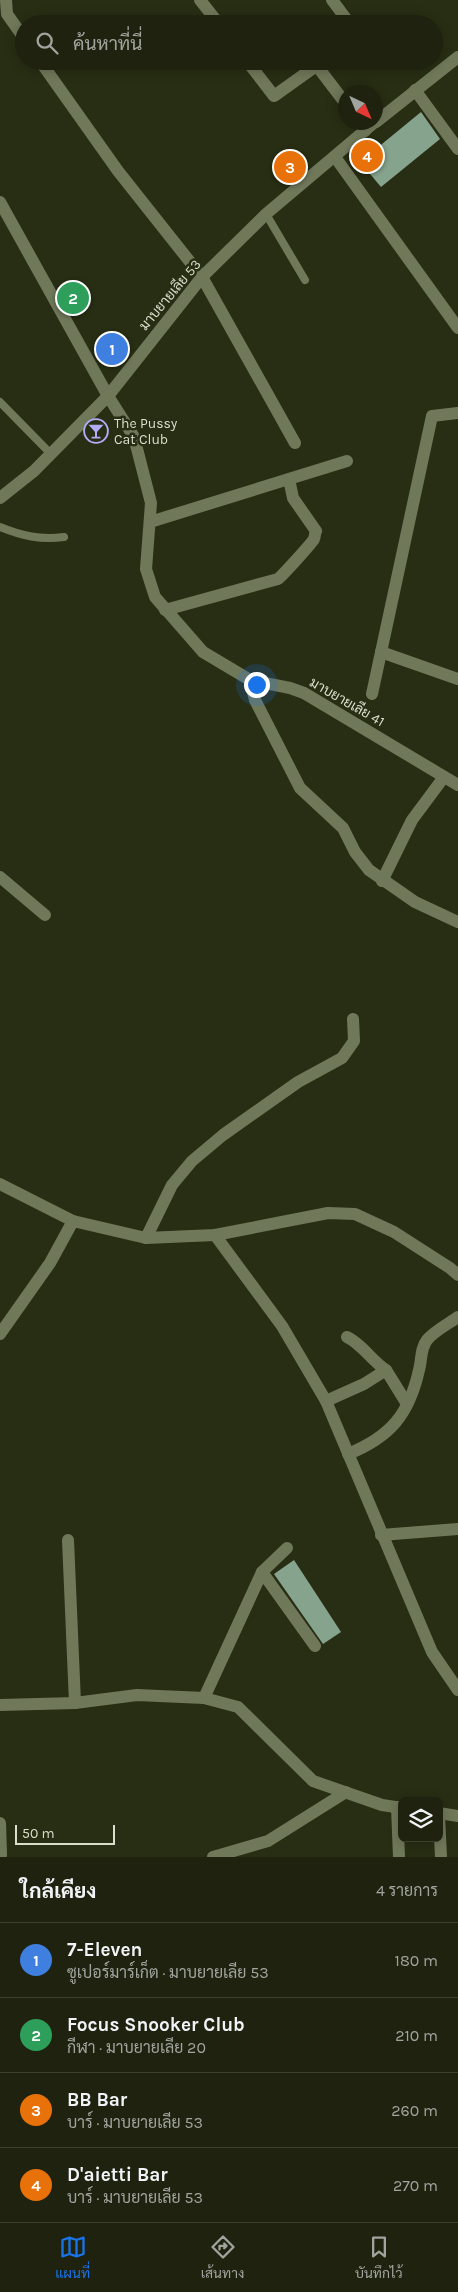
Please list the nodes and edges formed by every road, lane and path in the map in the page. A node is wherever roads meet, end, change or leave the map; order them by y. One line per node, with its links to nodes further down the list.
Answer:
1 (6, 0): 6 (street)
2 (200, 0): 4 (street)
3 (332, 0): 5 (street)
4 (212, 15)
5 (343, 15)
6 (15, 25)
7 (458, 57): 8 (street, มาบยายเลีย 53)
8 (443, 69)
9 (46, 70): 22 (street)
10 (254, 70): 11 (street)
11 (310, 70)
12 (324, 70): 15 (street)
13 (441, 70): 14 (street, มาบยายเลีย 53)
14 (415, 90): 16 (street, มาบยายเลีย 53); 18 (street)
15 (338, 91)
16 (383, 114)
17 (363, 130): 19 (street, มาบยายเลีย 53)
18 (458, 149)
19 (335, 157): 21 (street, มาบยายเลีย 53); 24 (street)
20 (0, 202): 25 (street, มาบยายเลีย 41)
21 (266, 214): 22 (street, มาบยายเลีย 53); 23 (lane)
22 (202, 277): 25 (street, มาบยายเลีย 53); 28 (street)
23 (305, 280)
24 (458, 328)
25 (108, 396): 29 (street, มาบยายเลีย 53); 33 (street, มาบยายเลีย 41)
26 (0, 402): 29 (lane)
27 (458, 413): 37 (street)
28 (295, 442)
29 (51, 454): 32 (street, มาบยายเลีย 53)
30 (347, 461): 31 (street)
31 (289, 479): 33 (street); 36 (street)
32 (0, 498)
33 (150, 522): 36 (street, มาบยายเลีย 41)
34 (0, 527): 35 (lane)
35 (64, 537)
36 (165, 610): 39 (street, มาบยายเลีย 41)
37 (381, 652): 38 (street); 40 (street)
38 (458, 679)
39 (250, 680): 41 (street, มาบยายเลีย 41); 44 (street)
40 (372, 694)
41 (444, 777): 42 (street, มาบยายเลีย 41); 44 (street)
42 (458, 785)
43 (0, 877): 45 (street)
44 (382, 881): 46 (street)
45 (44, 915)
46 (458, 922)
47 (353, 1019): 51 (street)
48 (0, 1184): 49 (street)
49 (73, 1221): 51 (street); 54 (street)
50 (215, 1235): 51 (street); 52 (street); 57 (street)
51 (146, 1238)
52 (458, 1275)
53 (458, 1317): 58 (street)
54 (0, 1334)
55 (347, 1336): 56 (street)
56 (386, 1370): 57 (street); 58 (street)
57 (326, 1400): 59 (street)
58 (407, 1404): 59 (street)
59 (348, 1454): 61 (street)
60 (458, 1529): 61 (street)
61 (381, 1535): 66 (street)
62 (68, 1540): 68 (street)
63 (287, 1548): 64 (street)
64 (262, 1572): 65 (street); 67 (street)
65 (315, 1646)
66 (458, 1690)
67 (204, 1698): 68 (street); 70 (street)
68 (75, 1703): 69 (street)
69 (0, 1705)
70 (346, 1792): 71 (street); 78 (street)
71 (398, 1808)
72 (443, 1814): 73 (street)
73 (458, 1816)
74 (0, 1823): 77 (street)
75 (399, 1842): 79 (street)
76 (440, 1842): 80 (street)
77 (1, 1854)
78 (213, 1857)
79 (399, 1857)
80 (441, 1857)

